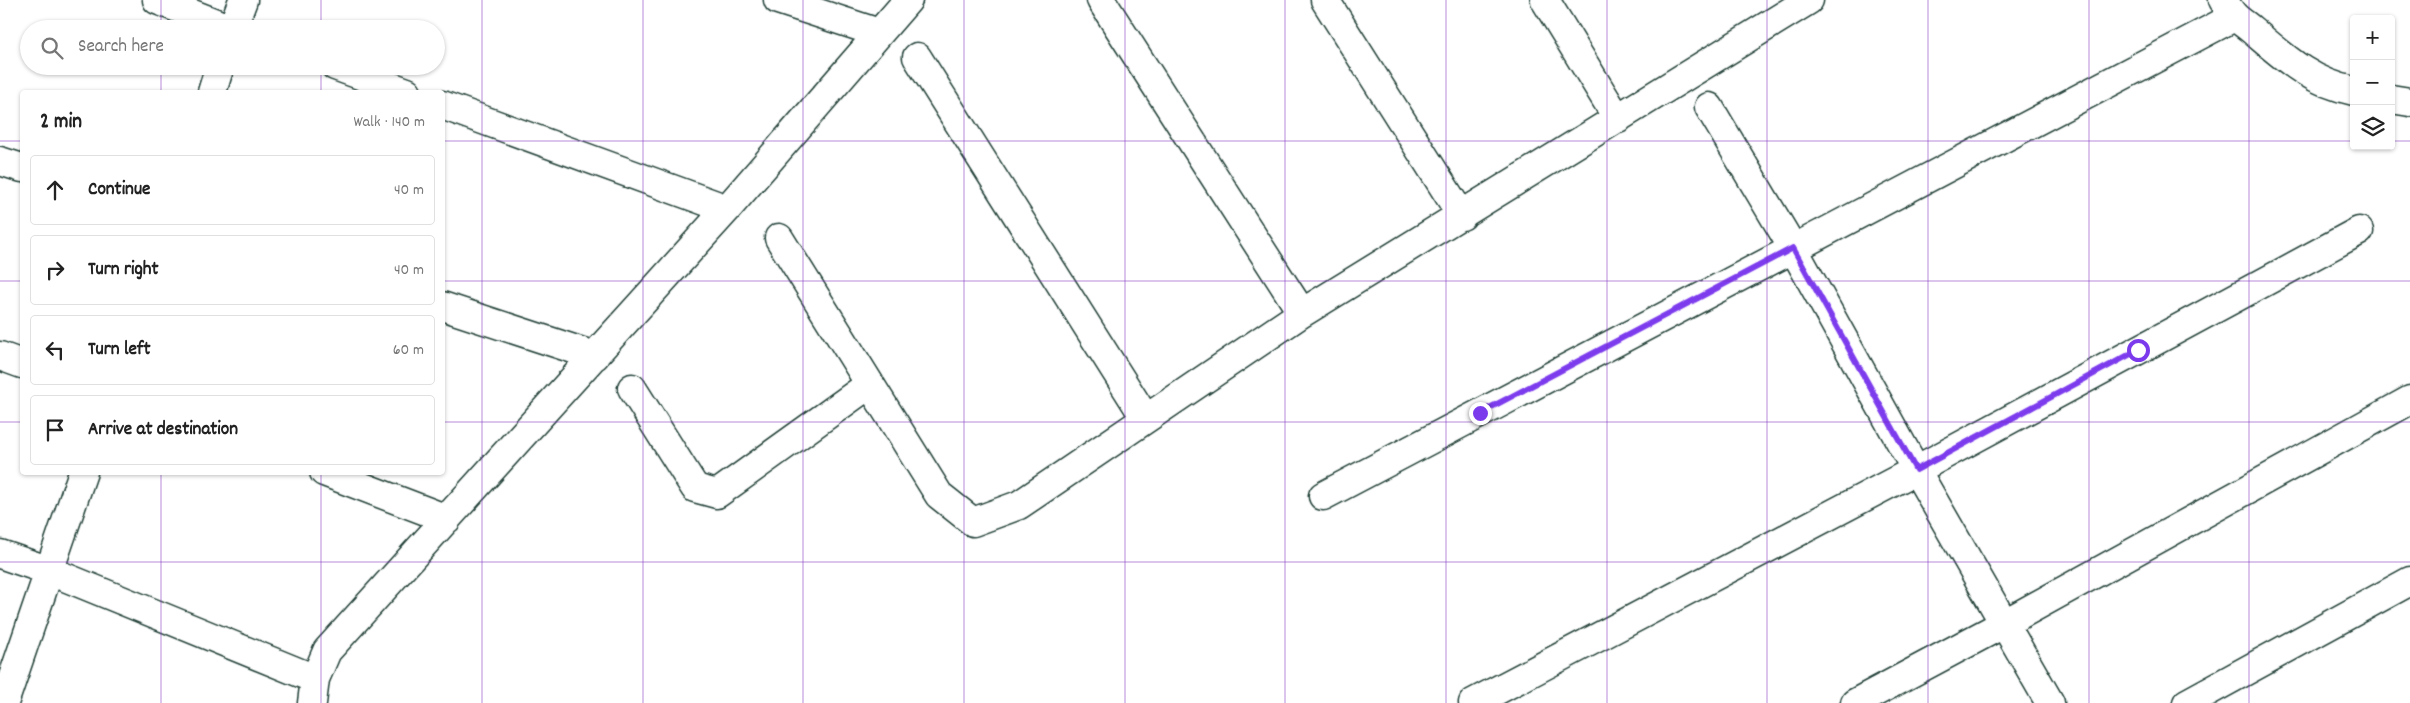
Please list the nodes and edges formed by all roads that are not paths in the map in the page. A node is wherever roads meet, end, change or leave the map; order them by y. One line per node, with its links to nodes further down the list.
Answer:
1 (157, 0): 11 (street)
2 (243, 0): 12 (street)
3 (778, 0): 13 (street)
4 (908, 0): 13 (street)
5 (1102, 0): 33 (street)
6 (1325, 0): 28 (street)
7 (1545, 0): 24 (street)
8 (1809, 0): 9 (street)
9 (1774, 9): 24 (street)
10 (2228, 9): 19 (street); 31 (street)
11 (209, 20)
12 (235, 20)
13 (879, 33): 27 (street)
14 (917, 58): 40 (street)
15 (217, 75): 17 (street)
16 (360, 75): 18 (street)
17 (213, 90)
18 (401, 90)
19 (2350, 90)
20 (2395, 100): 21 (street)
21 (2410, 102)
22 (445, 106): 27 (street)
23 (1709, 107): 31 (street)
24 (1618, 119): 28 (street)
25 (0, 161): 26 (street)
26 (20, 167)
27 (728, 209): 35 (street)
28 (1462, 216): 33 (street)
29 (2359, 231): 41 (street)
30 (779, 238): 37 (street)
31 (1793, 248): 41 (street); 44 (street)
32 (445, 307): 35 (street)
33 (1302, 313): 40 (street)
34 (0, 356): 36 (street)
35 (595, 356): 45 (street)
36 (20, 363)
37 (870, 384): 38 (street); 40 (street)
38 (632, 388)
39 (2410, 400): 49 (street)
40 (1146, 419)
41 (1916, 470): 49 (street); 52 (street)
42 (82, 475): 47 (street)
43 (332, 475): 45 (street)
44 (1323, 496)
45 (447, 519): 50 (street)
46 (0, 554): 47 (street)
47 (50, 571): 50 (street); 51 (street)
48 (2410, 581): 55 (street)
49 (2005, 623): 53 (street); 54 (street)
50 (314, 691)
51 (4, 703)
52 (1473, 703)
53 (1855, 703)
54 (2050, 703)
55 (2187, 703)

